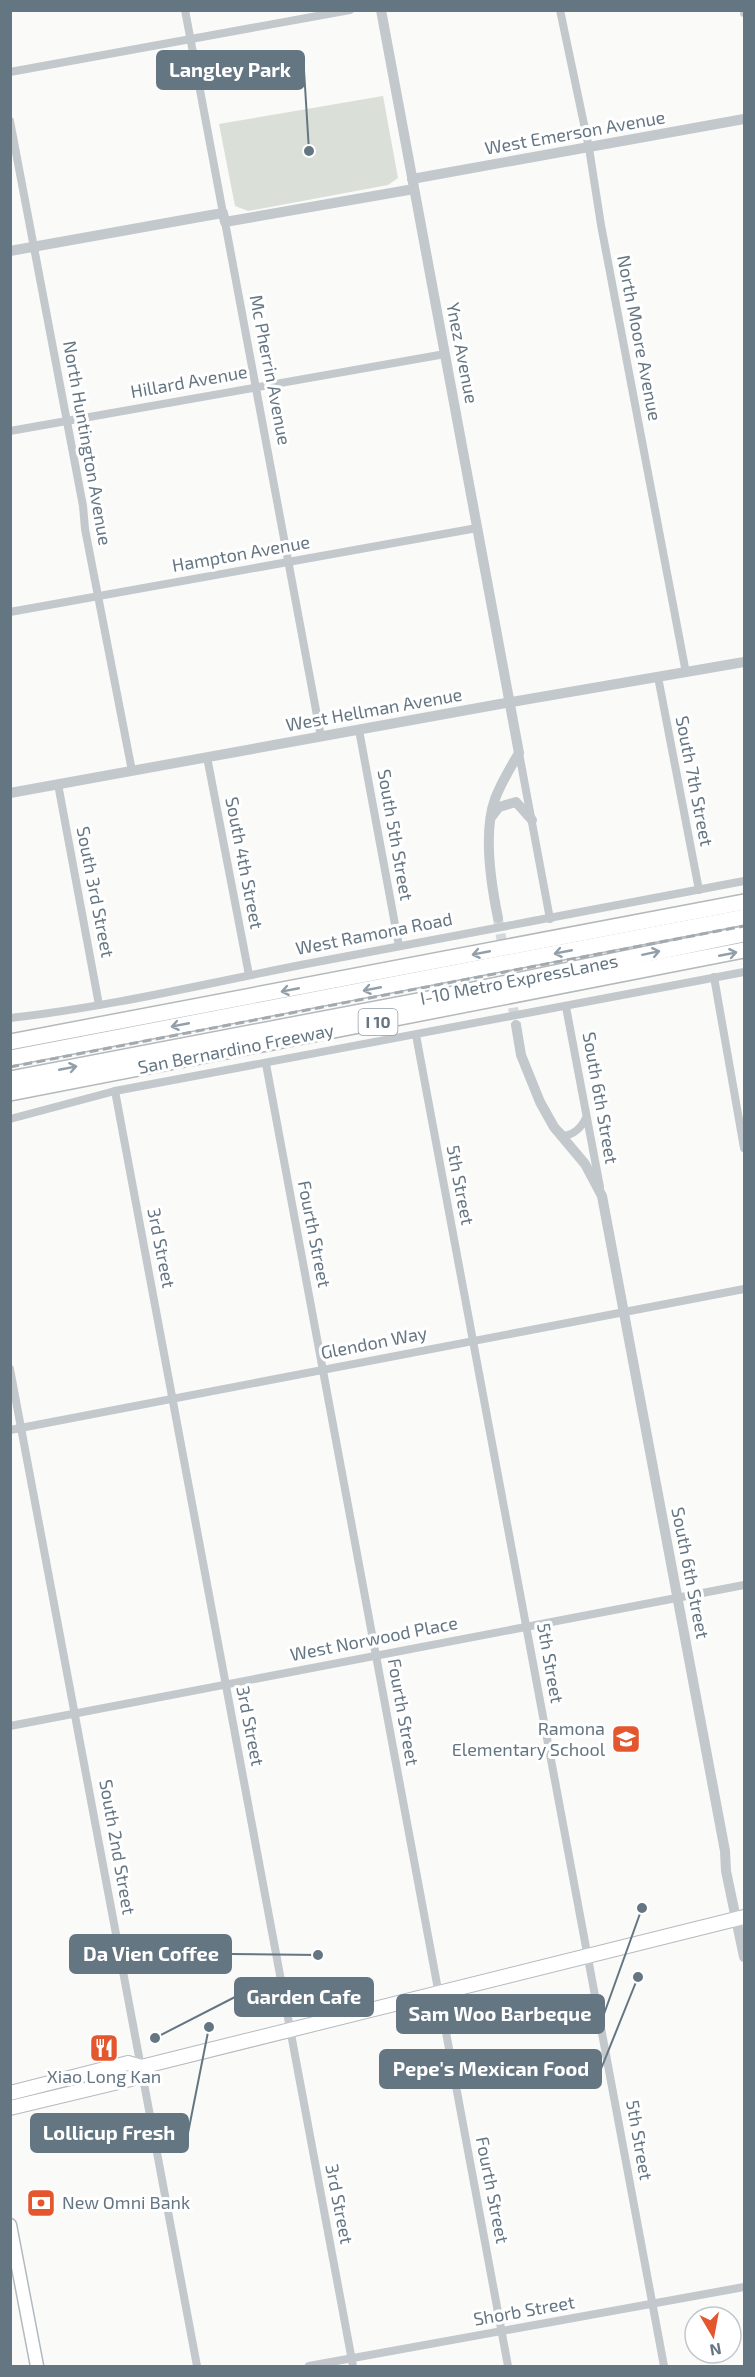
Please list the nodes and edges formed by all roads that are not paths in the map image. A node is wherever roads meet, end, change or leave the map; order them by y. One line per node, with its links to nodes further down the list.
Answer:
1 (185, 10): 5 (street, Mc Pherrin Avenue)
2 (350, 10): 5 (street)
3 (381, 10): 10 (street, Ynez Avenue)
4 (560, 10): 9 (street, North Moore Avenue)
5 (191, 39): 6 (street); 11 (street, Mc Pherrin Avenue)
6 (10, 72)
7 (744, 119): 9 (street, West Emerson Avenue)
8 (10, 121): 12 (street, North Huntington Avenue)
9 (589, 148): 10 (street, West Emerson Avenue); 23 (street, North Moore Avenue)
10 (413, 184): 11 (street, West Emerson Avenue); 14 (street, Ynez Avenue)
11 (224, 218): 12 (street, West Emerson Avenue); 15 (street, Mc Pherrin Avenue)
12 (35, 246): 13 (street, West Emerson Avenue); 16 (street, North Huntington Avenue)
13 (10, 251)
14 (445, 354): 15 (street, Hillard Avenue); 18 (street, Ynez Avenue)
15 (256, 387): 16 (street, Hillard Avenue); 19 (street, Mc Pherrin Avenue)
16 (68, 421): 17 (street, Hillard Avenue); 20 (street, North Huntington Avenue)
17 (10, 431)
18 (477, 528): 19 (street, Hampton Avenue); 25 (street, Ynez Avenue)
19 (289, 562): 20 (street, Hampton Avenue); 27 (street, Mc Pherrin Avenue)
20 (98, 597): 21 (street, Hampton Avenue); 30 (street, North Huntington Avenue)
21 (10, 612)
22 (744, 662): 23 (street, West Hellman Avenue)
23 (686, 673): 24 (street, West Hellman Avenue)
24 (658, 677): 25 (street, West Hellman Avenue); 36 (street, South 7th Street)
25 (510, 702): 26 (street, West Hellman Avenue); 28 (street)
26 (359, 730): 27 (street, West Hellman Avenue); 42 (street, South 5th Street)
27 (321, 736): 29 (street, West Hellman Avenue)
28 (519, 753): 33 (street); 34 (street)
29 (207, 757): 30 (street, West Hellman Avenue); 45 (street, South 4th Street)
30 (132, 771): 31 (street, West Hellman Avenue)
31 (58, 784): 32 (street, West Hellman Avenue); 47 (street, South 3rd Street)
32 (10, 793)
33 (492, 816): 34 (street); 39 (street)
34 (532, 820): 40 (street)
35 (744, 881): 36 (street, West Ramona Road)
36 (699, 890): 40 (street, West Ramona Road)
37 (744, 902): 52 (highway, one-way to 52)
38 (744, 917): 55 (highway, I-10 Metro ExpressLanes, one-way to 55)
39 (498, 918)
40 (550, 919): 42 (street, West Ramona Road)
41 (744, 934): 57 (highway, I-10 Metro ExpressLanes, one-way to 41)
42 (399, 946): 45 (street, West Ramona Road)
43 (744, 950): 59 (highway, San Bernardino Freeway / I 10, one-way to 43)
44 (744, 972): 46 (street)
45 (249, 975): 47 (street, West Ramona Road)
46 (714, 977): 48 (street); 63 (street)
47 (99, 1005): 49 (street, West Ramona Road)
48 (566, 1007): 53 (street); 60 (street, South 6th Street)
49 (10, 1018)
50 (516, 1025): 62 (street, South 6th Street)
51 (10, 1033): 52 (highway)
52 (50, 1035): 54 (highway)
53 (416, 1035): 56 (street); 67 (street, 5th Street)
54 (10, 1042)
55 (10, 1058)
56 (266, 1064): 58 (street); 69 (street, Fourth Street)
57 (10, 1078)
58 (115, 1091): 61 (street); 70 (street, 3rd Street)
59 (10, 1093)
60 (586, 1118): 62 (street); 64 (street, South 6th Street)
61 (10, 1119)
62 (554, 1127): 64 (street, South 6th Street)
63 (744, 1148)
64 (602, 1196): 66 (street, South 6th Street)
65 (744, 1289): 66 (street, Glendon Way)
66 (624, 1312): 67 (street, Glendon Way); 74 (street, South 6th Street)
67 (472, 1341): 69 (street, Glendon Way); 75 (street, 5th Street)
68 (10, 1369): 71 (street, South 2nd Street)
69 (322, 1369): 70 (street, Glendon Way); 76 (street, Fourth Street)
70 (172, 1398): 71 (street, Glendon Way); 77 (street, 3rd Street)
71 (22, 1427): 72 (street, Glendon Way); 78 (street, South 2nd Street)
72 (10, 1430)
73 (744, 1585): 74 (street, West Norwood Place)
74 (677, 1596): 75 (street, West Norwood Place); 80 (street, South 6th Street)
75 (527, 1626): 76 (street, West Norwood Place); 81 (street, 5th Street)
76 (376, 1655): 77 (street, West Norwood Place); 83 (street, Fourth Street)
77 (225, 1684): 78 (street, West Norwood Place); 84 (street, 3rd Street)
78 (75, 1714): 79 (street, West Norwood Place); 85 (street, South 2nd Street)
79 (10, 1726)
80 (741, 1918): 81 (main road); 82 (street, South 6th Street)
81 (588, 1956): 83 (main road); 90 (street, 5th Street)
82 (744, 1957)
83 (437, 1993): 84 (main road); 91 (street, Fourth Street)
84 (290, 2031): 85 (main road); 92 (street, 3rd Street)
85 (141, 2067): 86 (main road); 87 (main road); 94 (street, South 2nd Street)
86 (10, 2093)
87 (10, 2108)
88 (10, 2225): 93 (main road)
89 (744, 2287): 90 (street, Shorb Street)
90 (652, 2305): 91 (street, Shorb Street); 97 (street, 5th Street)
91 (502, 2332): 92 (street, Shorb Street); 96 (street, Fourth Street)
92 (352, 2363): 95 (street, Shorb Street)
93 (37, 2367)
94 (197, 2367)
95 (309, 2367)
96 (508, 2367)
97 (664, 2367)

